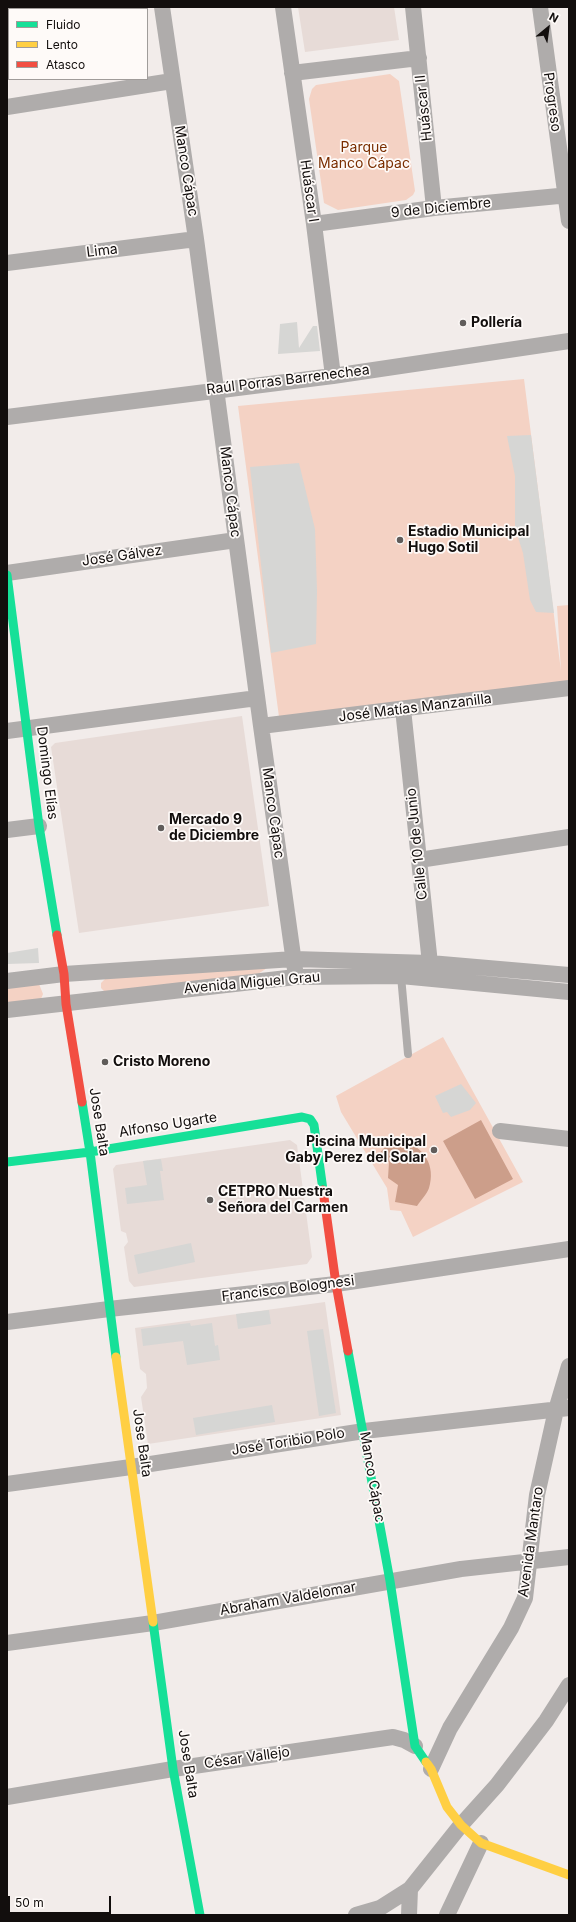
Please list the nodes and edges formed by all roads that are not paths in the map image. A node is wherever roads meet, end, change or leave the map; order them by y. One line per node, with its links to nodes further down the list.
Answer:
1 (162, 7): 7 (street, Manco Cápac)
2 (282, 7): 6 (street, Huáscar I)
3 (413, 7): 5 (street, Huáscar II)
4 (540, 7): 9 (street, Progreso)
5 (419, 58): 6 (street); 10 (street, Huáscar II)
6 (292, 73): 12 (street, Huáscar I)
7 (172, 81): 8 (street); 13 (street, Manco Cápac)
8 (7, 107)
9 (567, 196): 10 (street, 9 de Diciembre); 11 (street, Progreso)
10 (434, 208): 12 (street, 9 de Diciembre)
11 (569, 221)
12 (314, 224): 16 (street, Huáscar I)
13 (196, 239): 14 (street, Lima); 17 (street, Manco Cápac)
14 (7, 263)
15 (569, 340): 16 (street, Raúl Porras Barrenechea)
16 (333, 376): 17 (street, Raúl Porras Barrenechea)
17 (217, 389): 18 (street, Raúl Porras Barrenechea); 19 (street, Manco Cápac)
18 (7, 417)
19 (236, 540): 20 (street, José Gálvez); 22 (street, Manco Cápac)
20 (7, 574): 25 (street, Domingo Elías)
21 (569, 688): 23 (street, José Matías Manzanilla)
22 (257, 698): 24 (street, Manco Cápac); 25 (street)
23 (403, 710): 24 (street, José Matías Manzanilla); 30 (street, Calle 10 de Junio)
24 (261, 726): 31 (street, Manco Cápac)
25 (27, 728): 26 (street); 27 (street, Domingo Elías)
26 (7, 731)
27 (39, 826): 28 (street); 33 (street, Domingo Elías)
28 (7, 830)
29 (569, 837): 30 (street)
30 (420, 860): 32 (street, Calle 10 de Junio)
31 (294, 959): 32 (street, Avenida Miguel Grau); 33 (street, Avenida Miguel Grau); 34 (street, Manco Cápac)
32 (430, 970): 35 (street, Avenida Miguel Grau); 36 (street, Avenida Miguel Grau); 38 (street, Avenida Miguel Grau)
33 (64, 974): 37 (street, Avenida Miguel Grau); 39 (street, Jose Balta)
34 (296, 976): 35 (street, Avenida Miguel Grau); 39 (street, Avenida Miguel Grau)
35 (401, 976): 41 (lane)
36 (569, 976)
37 (7, 981)
38 (569, 992)
39 (66, 1004): 40 (street, Avenida Miguel Grau); 45 (street, Jose Balta)
40 (7, 1010)
41 (408, 1054)
42 (310, 1119): 45 (street, Alfonso Ugarte); 48 (street, Manco Cápac)
43 (500, 1131): 44 (street)
44 (569, 1139)
45 (90, 1152): 46 (street, Alfonso Ugarte); 49 (street, Jose Balta)
46 (7, 1162)
47 (569, 1249): 48 (street, Francisco Bolognesi)
48 (336, 1284): 49 (street, Francisco Bolognesi); 53 (street, Manco Cápac)
49 (108, 1309): 50 (street, Francisco Bolognesi); 54 (street, Jose Balta)
50 (7, 1322)
51 (569, 1366): 52 (street, Avenida Mantaro)
52 (562, 1409): 53 (street, José Toribio Polo); 57 (street, Avenida Mantaro)
53 (364, 1431): 54 (street, José Toribio Polo); 58 (street, Manco Cápac)
54 (131, 1467): 55 (street, José Toribio Polo); 59 (street, Jose Balta)
55 (7, 1484)
56 (569, 1557): 57 (street, Abraham Valdelomar)
57 (528, 1562): 58 (street, Abraham Valdelomar); 64 (street, Avenida Mantaro)
58 (390, 1581): 59 (street, Abraham Valdelomar); 62 (street, Manco Cápac)
59 (153, 1623): 60 (street, Abraham Valdelomar); 63 (street, Jose Balta)
60 (7, 1643)
61 (569, 1685): 66 (street)
62 (416, 1746): 63 (street, César Vallejo); 64 (street, Manco Cápac)
63 (173, 1769): 65 (street, César Vallejo); 70 (street, Jose Balta)
64 (431, 1770): 66 (street, Manco Cápac)
65 (7, 1797)
66 (461, 1825): 67 (street, Manco Cápac); 69 (street)
67 (481, 1843): 68 (street); 73 (street)
68 (569, 1875)
69 (410, 1889): 71 (street); 72 (street)
70 (200, 1915)
71 (356, 1915)
72 (409, 1915)
73 (447, 1915)

